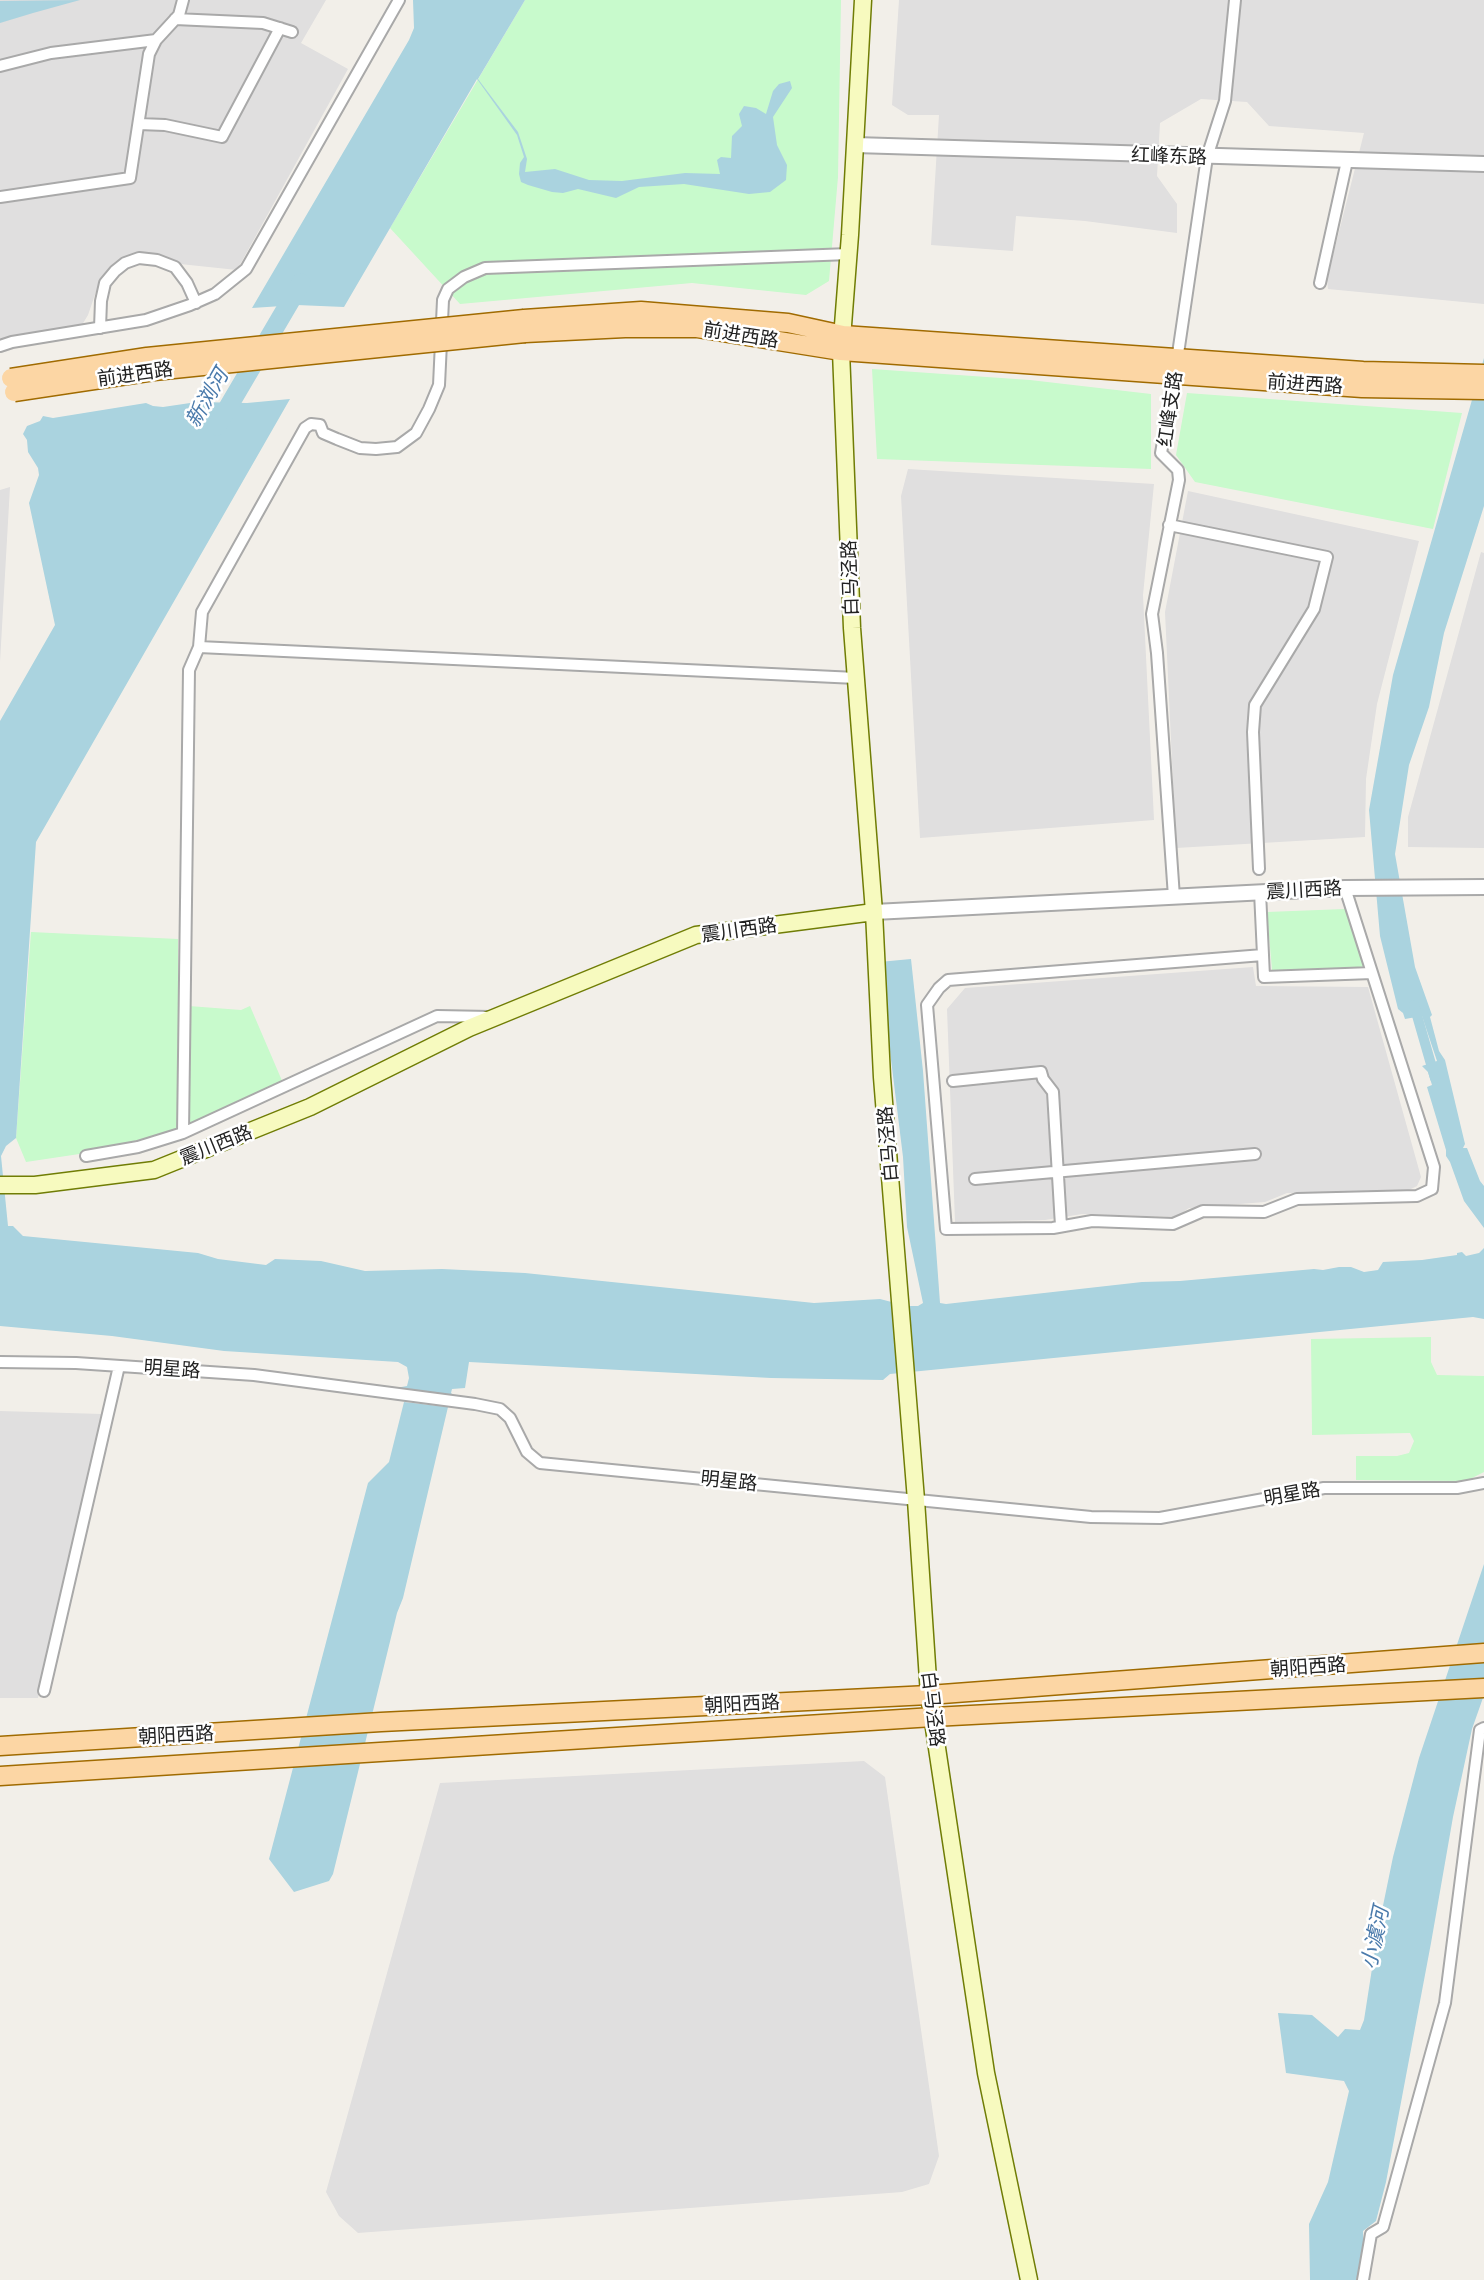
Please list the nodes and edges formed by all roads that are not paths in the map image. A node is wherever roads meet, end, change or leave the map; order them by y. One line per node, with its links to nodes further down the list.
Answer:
1 (183, 0): 5 (street)
2 (399, 0): 18 (street)
3 (863, 0): 11 (main road, 白马泾路)
4 (1235, 0): 12 (street, 红峰支路)
5 (175, 19): 6 (street); 8 (street)
6 (280, 29): 7 (street); 10 (street)
7 (292, 32)
8 (156, 40): 9 (street); 10 (street)
9 (0, 66)
10 (139, 124): 15 (street)
11 (855, 145): 12 (street, 红峰东路); 16 (main road, 白马泾路)
12 (1207, 157): 13 (street, 红峰东路); 22 (street, 红峰支路)
13 (1347, 161): 14 (street, 红峰东路); 17 (street)
14 (1484, 164)
15 (0, 197)
16 (849, 254): 20 (main road, 白马泾路); 27 (street)
17 (1320, 283)
18 (196, 303): 19 (street); 19 (street)
19 (100, 328): 21 (street)
20 (842, 343): 22 (main road, 前进西路); 24 (main road, 前进西路, bridge); 28 (main road, 白马泾路)
21 (0, 346)
22 (1176, 366): 23 (main road, 前进西路); 26 (street, 红峰支路)
23 (1472, 379): 25 (main road, 前进西路)
24 (6, 387)
25 (1484, 390)
26 (1169, 525): 29 (street); 33 (street, 红峰支路)
27 (199, 647): 28 (street); 39 (street)
28 (856, 678): 34 (main road, 白马泾路)
29 (1259, 869)
30 (1484, 887): 31 (street, 震川西路)
31 (1345, 888): 32 (street, 震川西路); 36 (street)
32 (1260, 892): 33 (street, 震川西路); 35 (street)
33 (1174, 897): 34 (street, 震川西路)
34 (874, 912): 37 (main road, 震川西路); 49 (main road, 白马泾路)
35 (1263, 955): 36 (street); 45 (street)
36 (1372, 973): 45 (street)
37 (496, 1017): 39 (street); 44 (main road, 震川西路)
38 (953, 1081): 42 (street)
39 (183, 1133): 41 (street)
40 (1255, 1154): 42 (street)
41 (86, 1156)
42 (1058, 1172): 43 (street); 45 (street)
43 (975, 1179)
44 (0, 1185)
45 (1061, 1226)
46 (0, 1362): 47 (street, 明星路)
47 (119, 1366): 49 (street, 明星路); 52 (street)
48 (1484, 1483): 49 (street, 明星路)
49 (916, 1500): 53 (main road, 白马泾路)
50 (1484, 1653): 53 (main road, 朝阳西路)
51 (1484, 1688): 54 (main road, 朝阳西路)
52 (44, 1691)
53 (929, 1695): 54 (main road, 白马泾路); 56 (main road, 朝阳西路)
54 (933, 1717): 57 (main road, 朝阳西路); 58 (main road, 白马泾路)
55 (1484, 1728): 59 (street)
56 (0, 1746)
57 (0, 1776)
58 (1029, 2276)
59 (1363, 2280)

